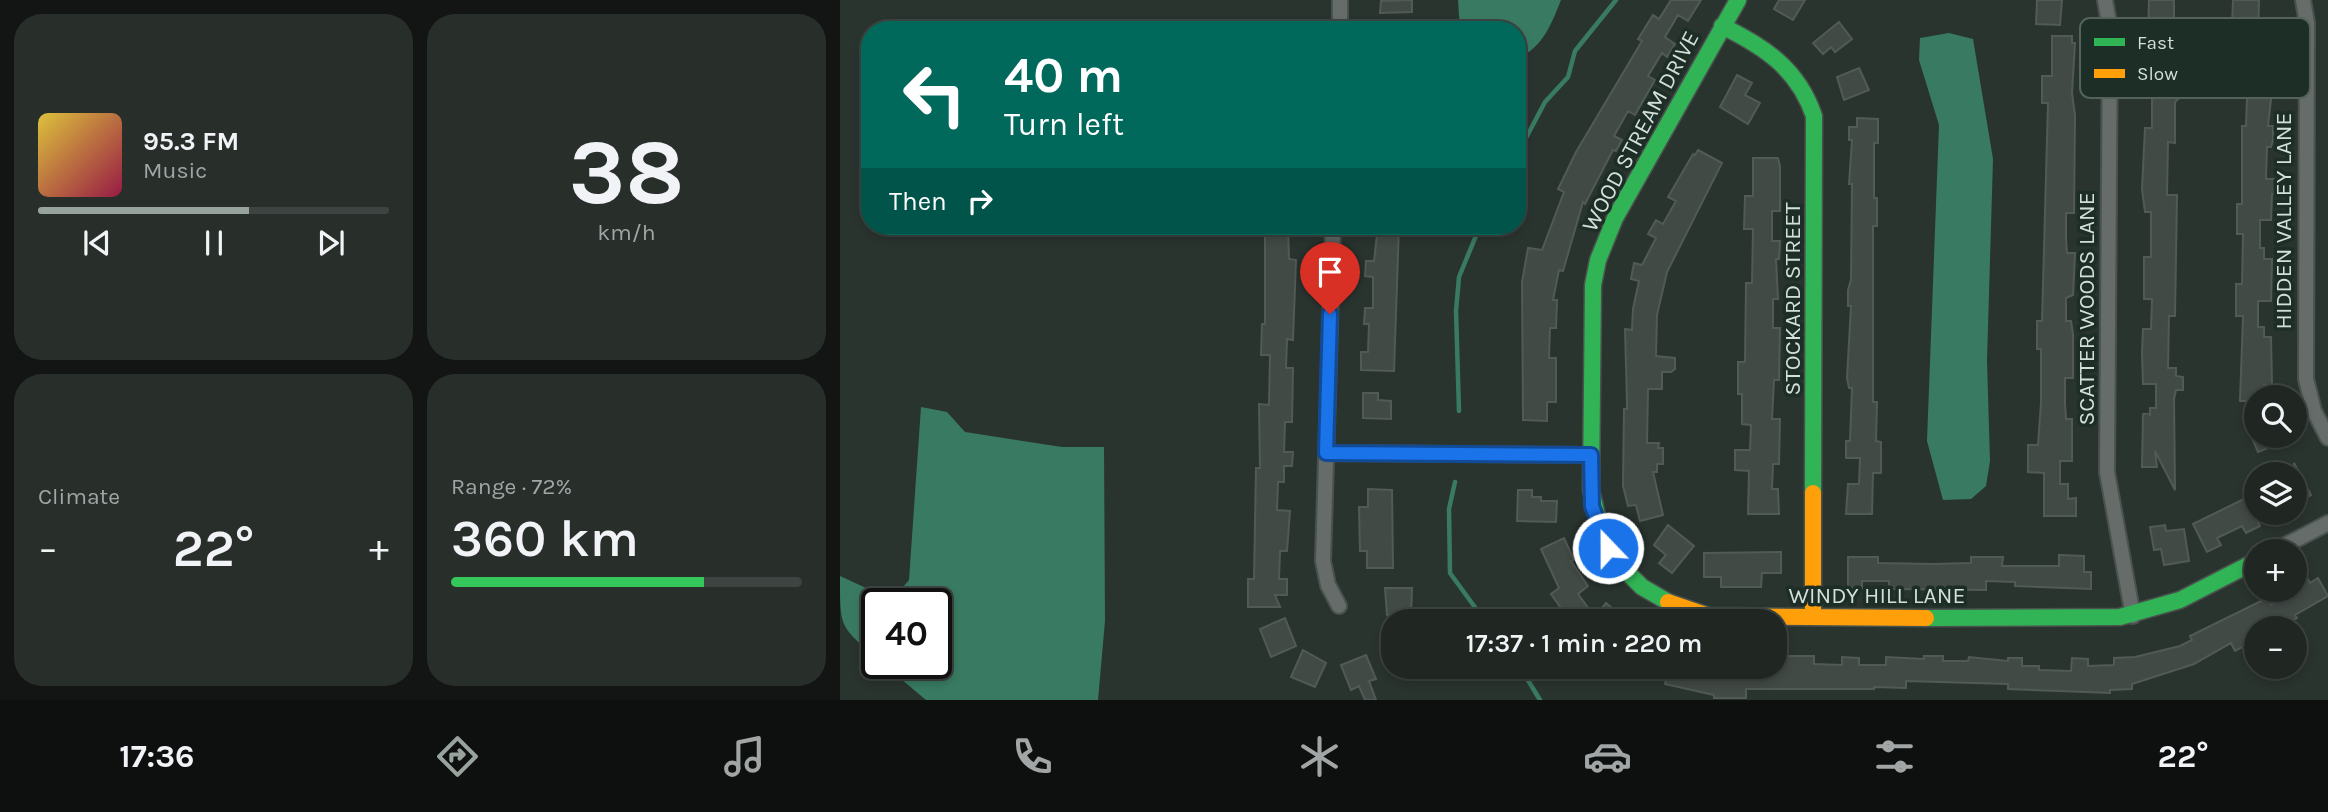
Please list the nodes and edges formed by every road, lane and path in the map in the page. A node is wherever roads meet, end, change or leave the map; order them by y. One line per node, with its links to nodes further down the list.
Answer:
1 (1340, 0): 7 (street)
2 (1738, 0): 8 (street, WOOD STREAM DRIVE)
3 (2105, 0): 5 (street, SCATTER WOODS LANE)
4 (2303, 0): 6 (street, HIDDEN VALLEY LANE)
5 (2108, 18)
6 (2306, 18)
7 (1340, 21)
8 (1722, 26): 14 (street, WOOD STREAM DRIVE); 20 (street, STOCKARD STREET)
9 (2110, 98): 19 (street, SCATTER WOODS LANE)
10 (2307, 98): 12 (street, HIDDEN VALLEY LANE)
11 (1333, 235): 13 (street)
12 (2328, 438)
13 (1326, 453): 14 (street); 18 (street)
14 (1591, 455): 20 (street, WINDY HILL LANE)
15 (2328, 523): 16 (street)
16 (2297, 539)
17 (2244, 567): 19 (street, WINDY HILL LANE)
18 (1339, 607)
19 (2133, 616): 20 (street, WINDY HILL LANE)
20 (1813, 617)

